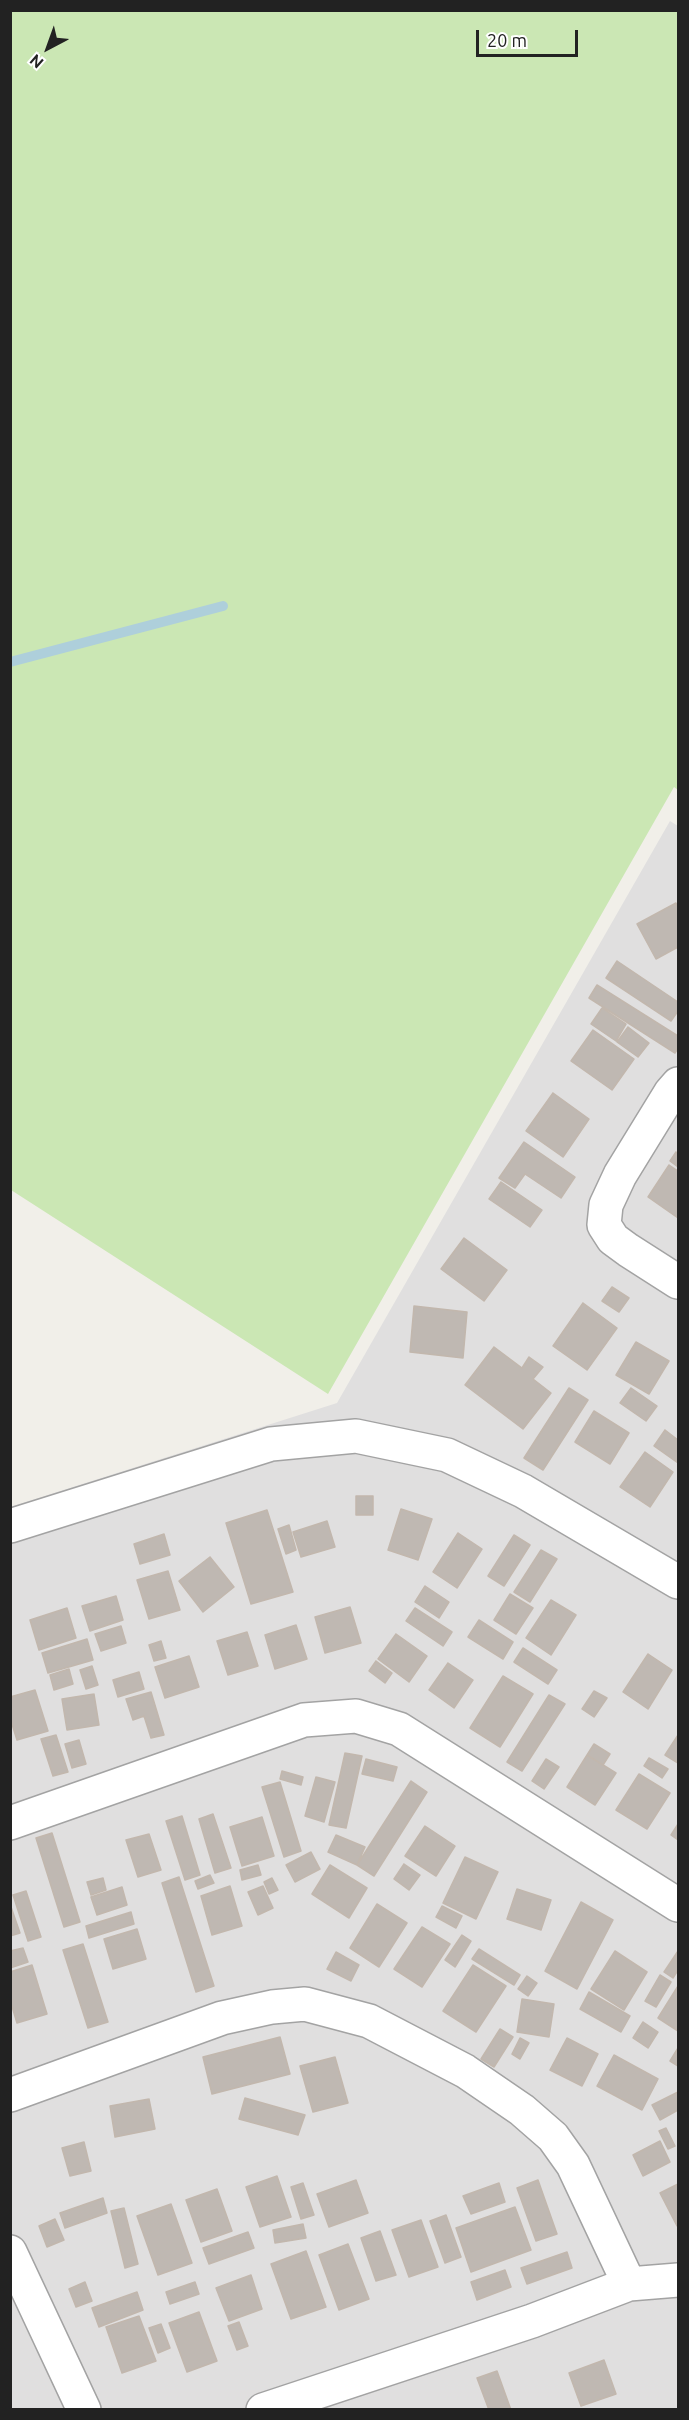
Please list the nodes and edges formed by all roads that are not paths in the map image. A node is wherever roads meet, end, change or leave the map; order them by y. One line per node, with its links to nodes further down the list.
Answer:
1 (678, 1084): 2 (street)
2 (678, 1282)
3 (10, 1526): 4 (street)
4 (678, 1582)
5 (10, 1823): 6 (street)
6 (678, 1905)
7 (10, 2095): 10 (street)
8 (10, 2252): 11 (street)
9 (678, 2280): 10 (street)
10 (629, 2284): 12 (street)
11 (84, 2409)
12 (263, 2409)

